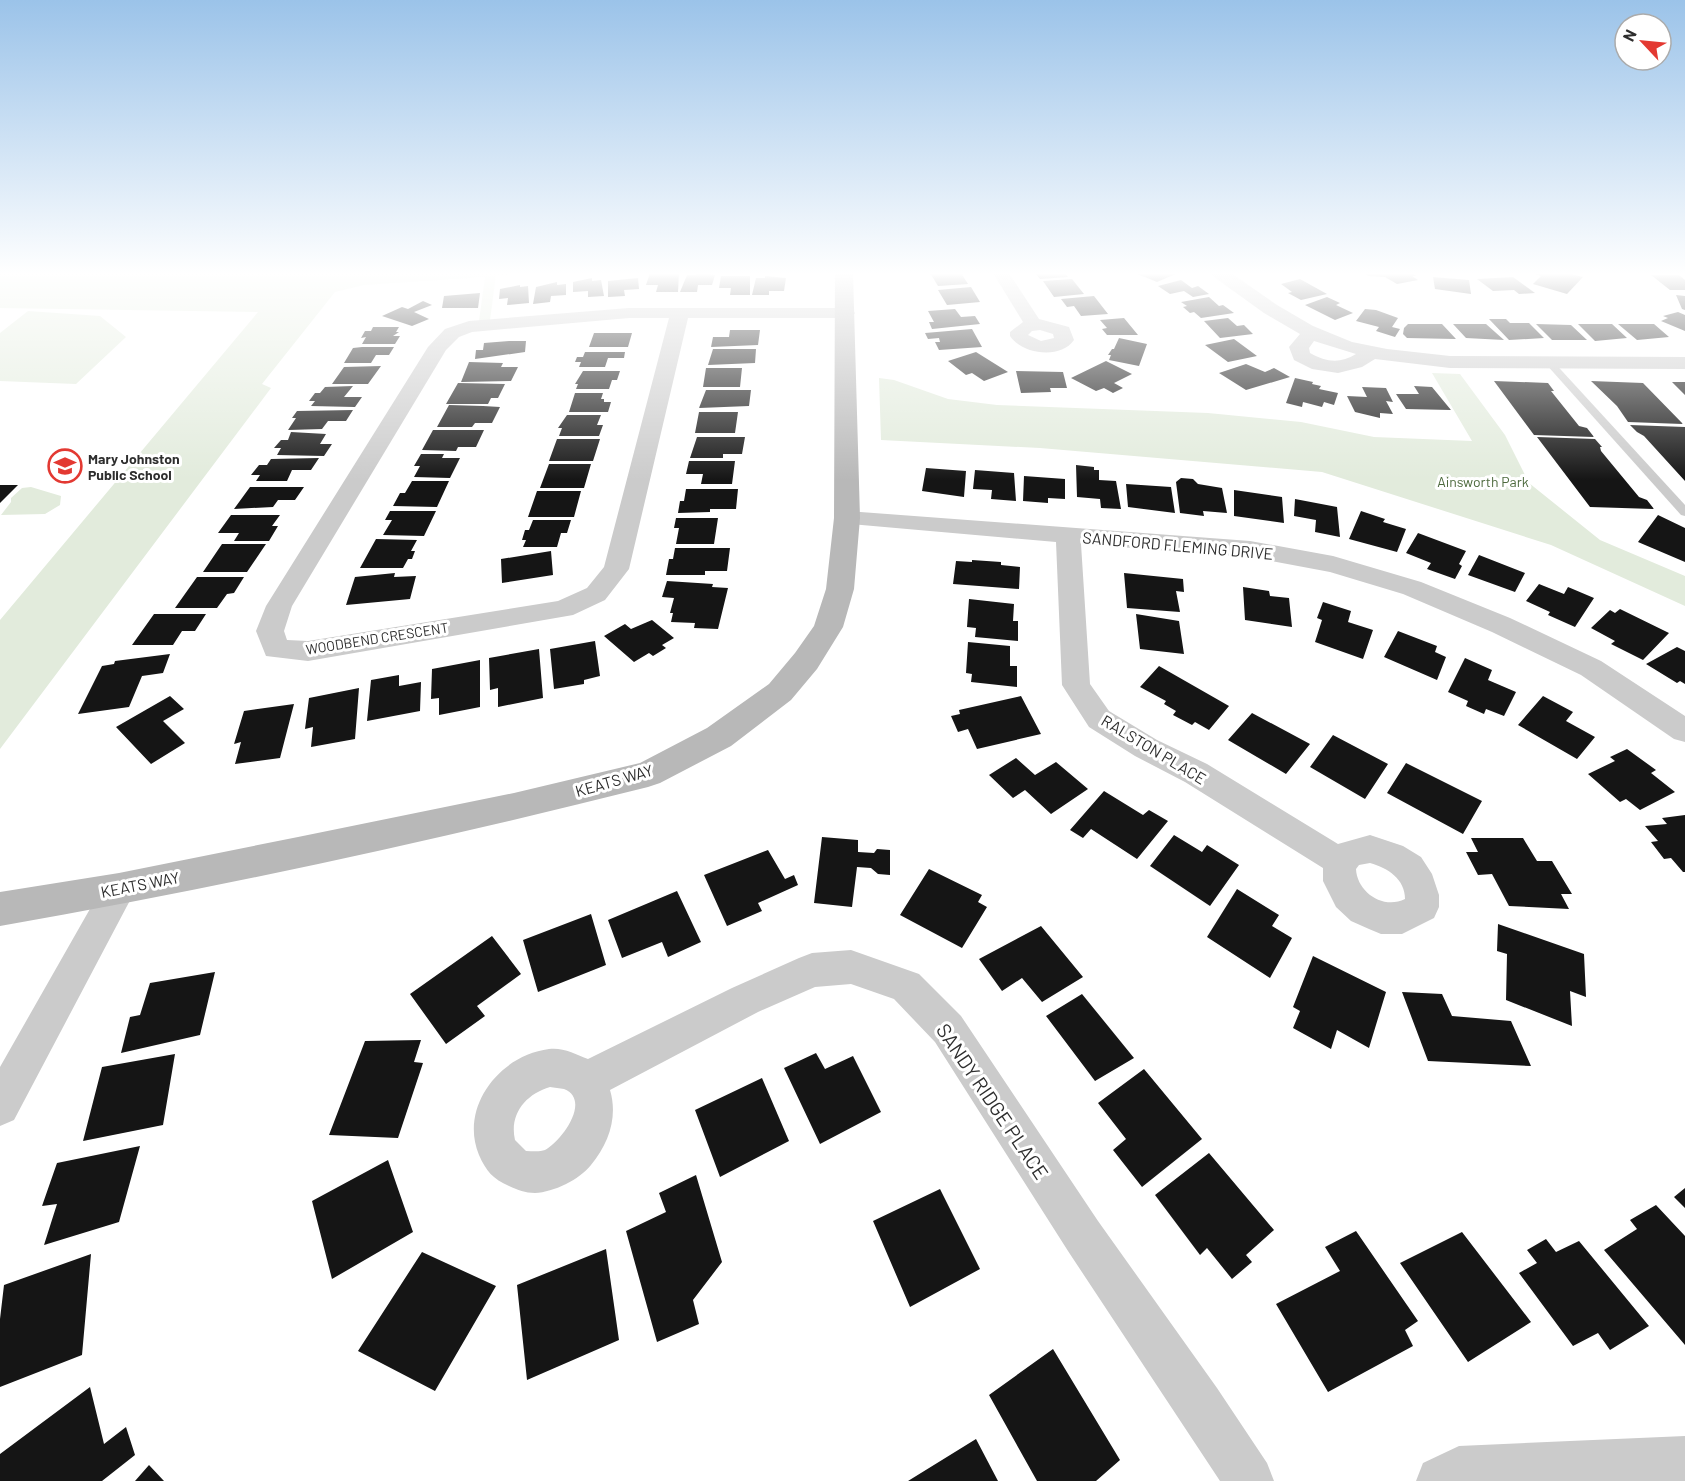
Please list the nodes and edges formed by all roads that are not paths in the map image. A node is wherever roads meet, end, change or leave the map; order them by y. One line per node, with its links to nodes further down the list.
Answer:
1 (443, 342): 2 (street, WOODBEND CRESCENT)
2 (673, 342)
3 (846, 342): 10 (street, KEATS WAY)
4 (1303, 342): 6 (street)
5 (1340, 342): 6 (street)
6 (1371, 352): 7 (street)
7 (1548, 362): 8 (street); 9 (lane)
8 (1685, 363)
9 (1685, 512)
10 (847, 518): 11 (street, SANDFORD FLEMING DRIVE); 14 (street, KEATS WAY)
11 (1068, 536): 12 (street, SANDFORD FLEMING DRIVE); 13 (street, RALSTON PLACE)
12 (1685, 731)
13 (1340, 862)
14 (119, 889): 15 (street, KEATS WAY); 17 (street)
15 (0, 909)
16 (586, 1081): 19 (street, SANDY RIDGE PLACE)
17 (0, 1106)
18 (1685, 1461): 20 (street)
19 (1249, 1481)
20 (1441, 1481)

